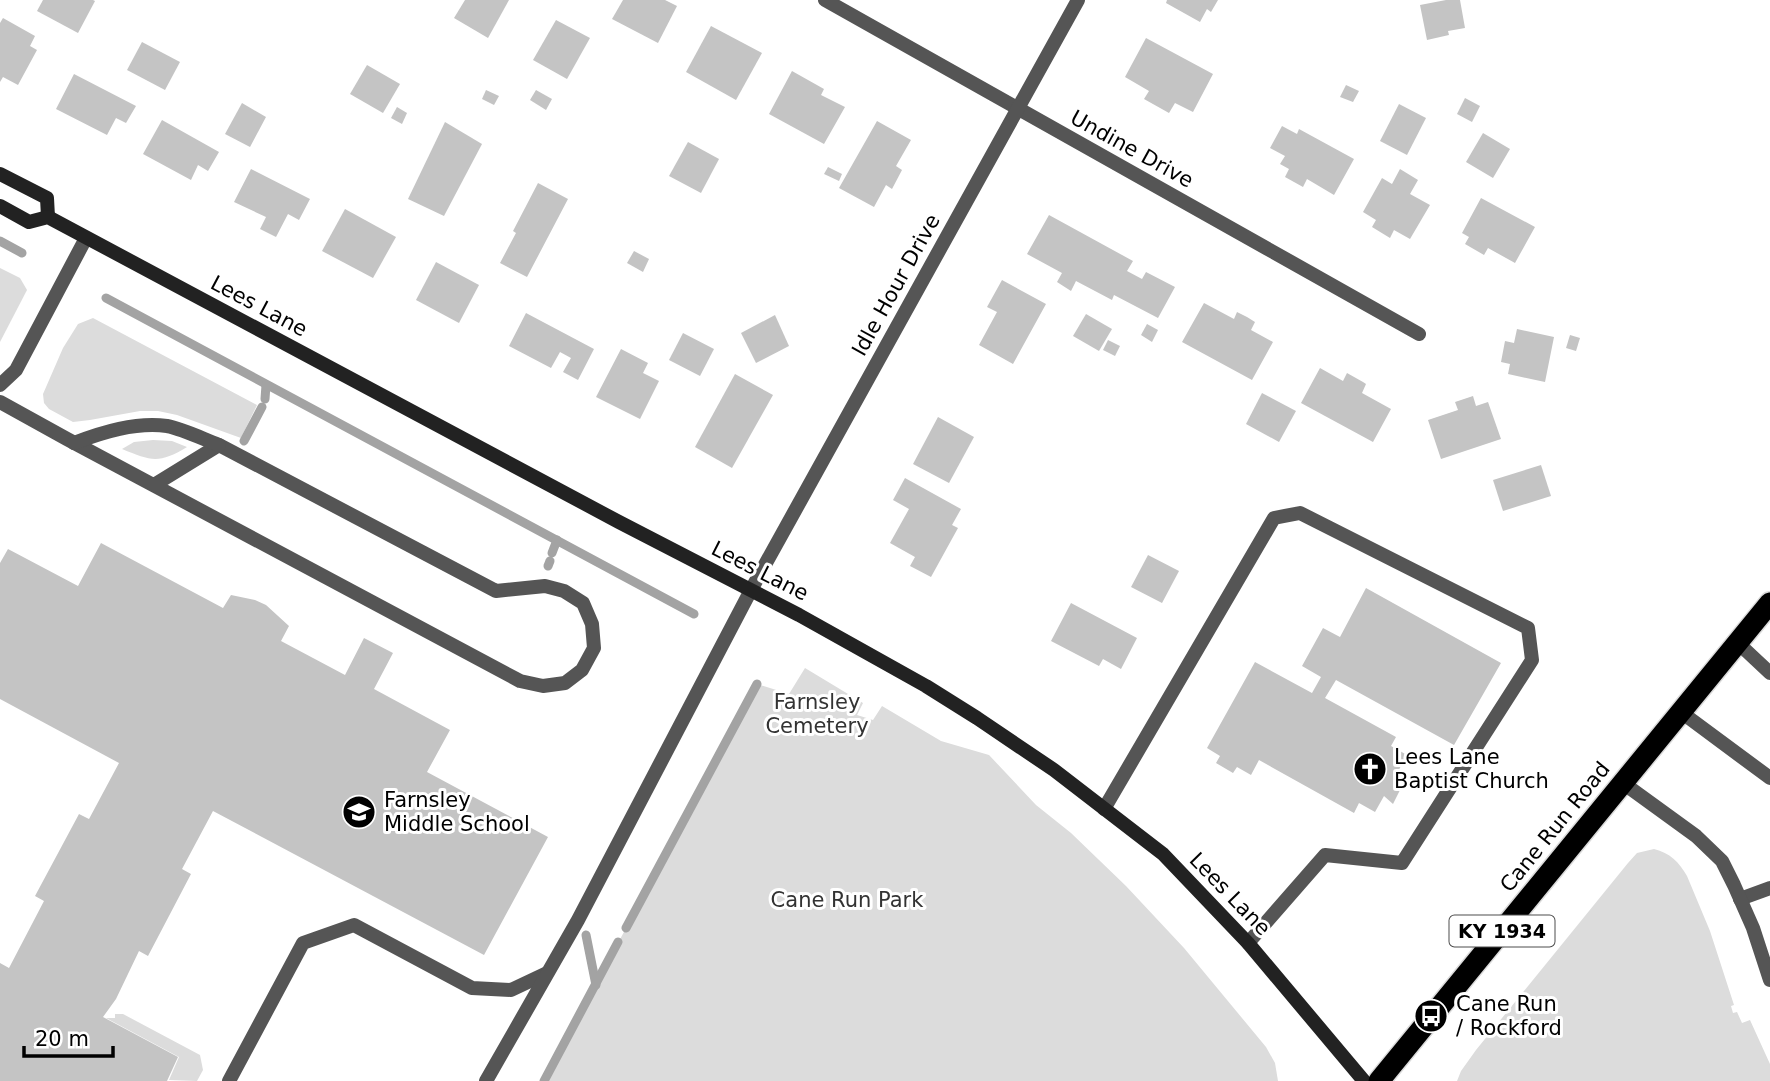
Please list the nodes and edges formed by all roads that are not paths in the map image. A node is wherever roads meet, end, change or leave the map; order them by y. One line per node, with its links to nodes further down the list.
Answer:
1 (825, 0): 3 (street, Undine Drive)
2 (1078, 0): 3 (street, Idle Hour Drive)
3 (1018, 108): 8 (street, Undine Drive); 14 (street, Idle Hour Drive)
4 (0, 174): 6 (street)
5 (0, 206): 6 (street, Lees Lane)
6 (48, 217): 7 (street, Lees Lane)
7 (86, 238): 9 (street); 14 (street, Lees Lane)
8 (1419, 334)
9 (0, 385)
10 (0, 402): 11 (street)
11 (74, 443): 12 (street); 13 (street)
12 (219, 445): 13 (street); 13 (street)
13 (154, 485)
14 (751, 590): 21 (street, Lees Lane); 25 (street, Idle Hour Drive)
15 (1770, 603): 16 (highway, Cane Run Road / KY 1934)
16 (1738, 643): 17 (street); 18 (highway, Cane Run Road / KY 1934)
17 (1770, 673)
18 (1681, 712): 19 (street); 20 (highway, Cane Run Road / KY 1934)
19 (1770, 778)
20 (1623, 783): 23 (street); 30 (highway, Cane Run Road / KY 1934)
21 (1104, 809): 24 (street, Lees Lane); 24 (street)
22 (1770, 888): 23 (street)
23 (1740, 900): 26 (street)
24 (1248, 943): 29 (street, Lees Lane)
25 (547, 973): 27 (street); 28 (street, Idle Hour Drive)
26 (1770, 981)
27 (229, 1081)
28 (486, 1081)
29 (1364, 1081)
30 (1379, 1081)

